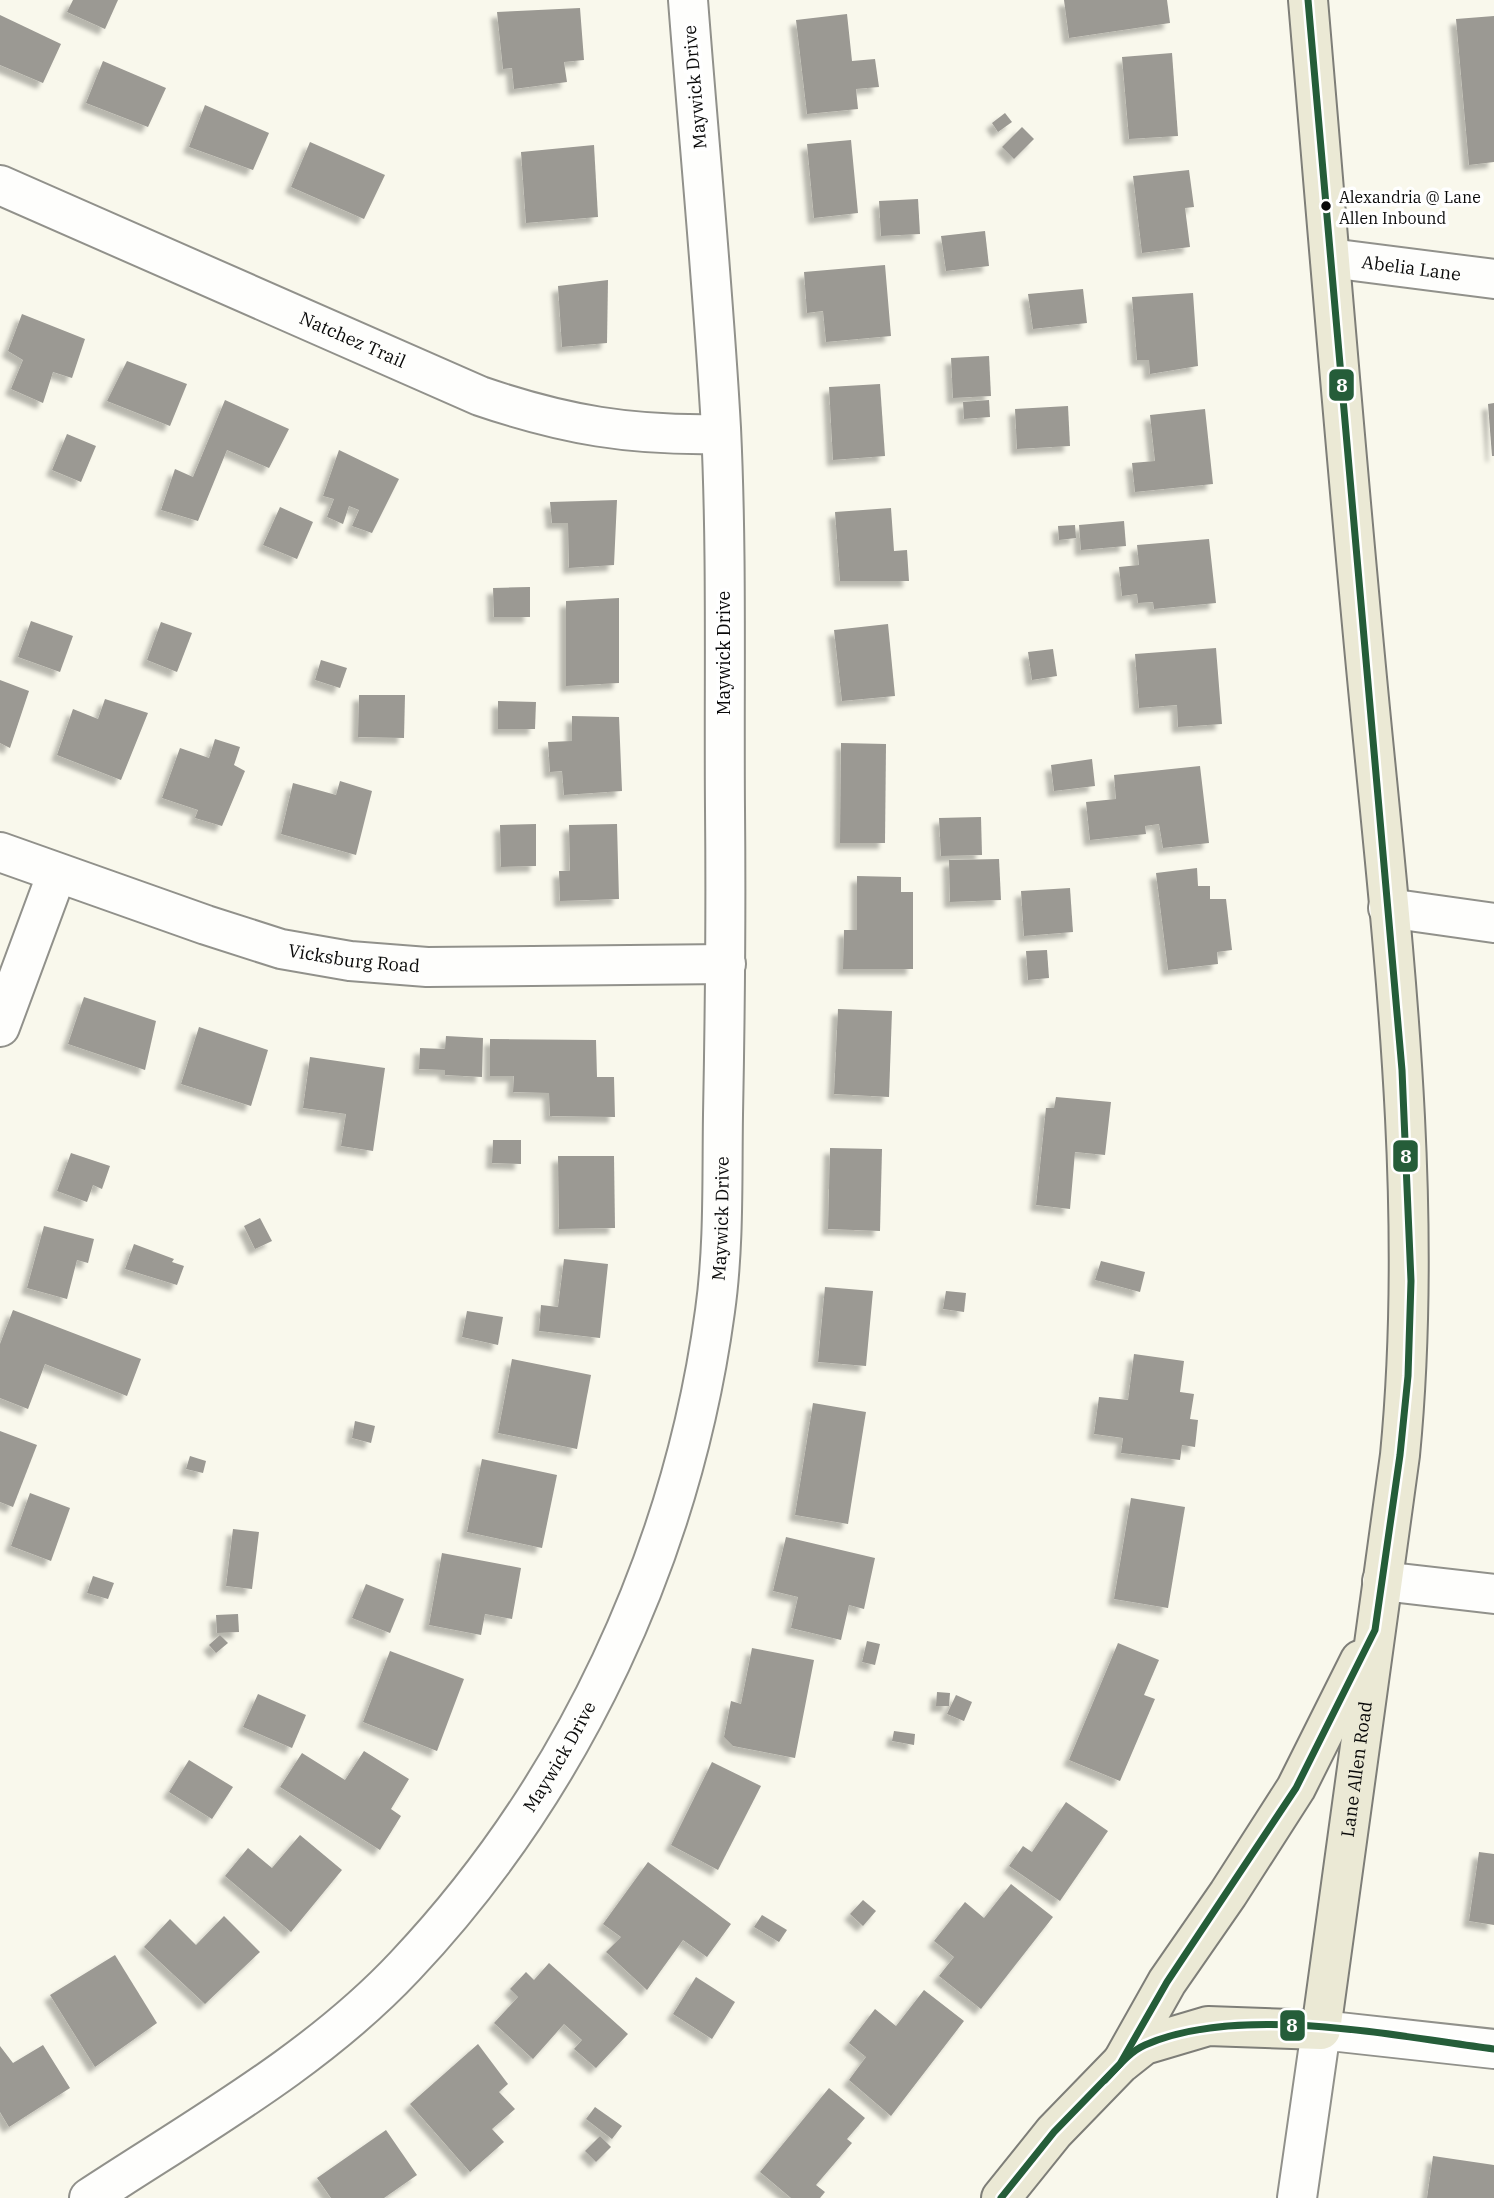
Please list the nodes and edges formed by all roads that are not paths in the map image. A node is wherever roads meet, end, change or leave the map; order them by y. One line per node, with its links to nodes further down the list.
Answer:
1 (688, 0): 6 (street, Maywick Drive)
2 (1308, 0): 4 (main road, Lane Allen Road)
3 (0, 185): 6 (street, Natchez Trail)
4 (1330, 258): 5 (street, Abelia Lane); 9 (main road, Lane Allen Road)
5 (1494, 279)
6 (721, 434): 11 (street, Maywick Drive)
7 (0, 852): 8 (street, Vicksburg Road)
8 (57, 873): 11 (street, Vicksburg Road); 12 (street)
9 (1388, 908): 10 (street); 13 (main road, Lane Allen Road)
10 (1494, 923)
11 (726, 964): 19 (street, Maywick Drive)
12 (0, 1027)
13 (1382, 1581): 14 (street); 15 (main road, Lane Allen Road)
14 (1494, 1594)
15 (1375, 1630): 16 (main road, Lane Allen Road); 18 (main road)
16 (1321, 2030): 17 (street); 18 (main road); 21 (street, Lane Allen Road)
17 (1494, 2049)
18 (1120, 2064): 20 (main road)
19 (89, 2198)
20 (1002, 2198)
21 (1297, 2198)

